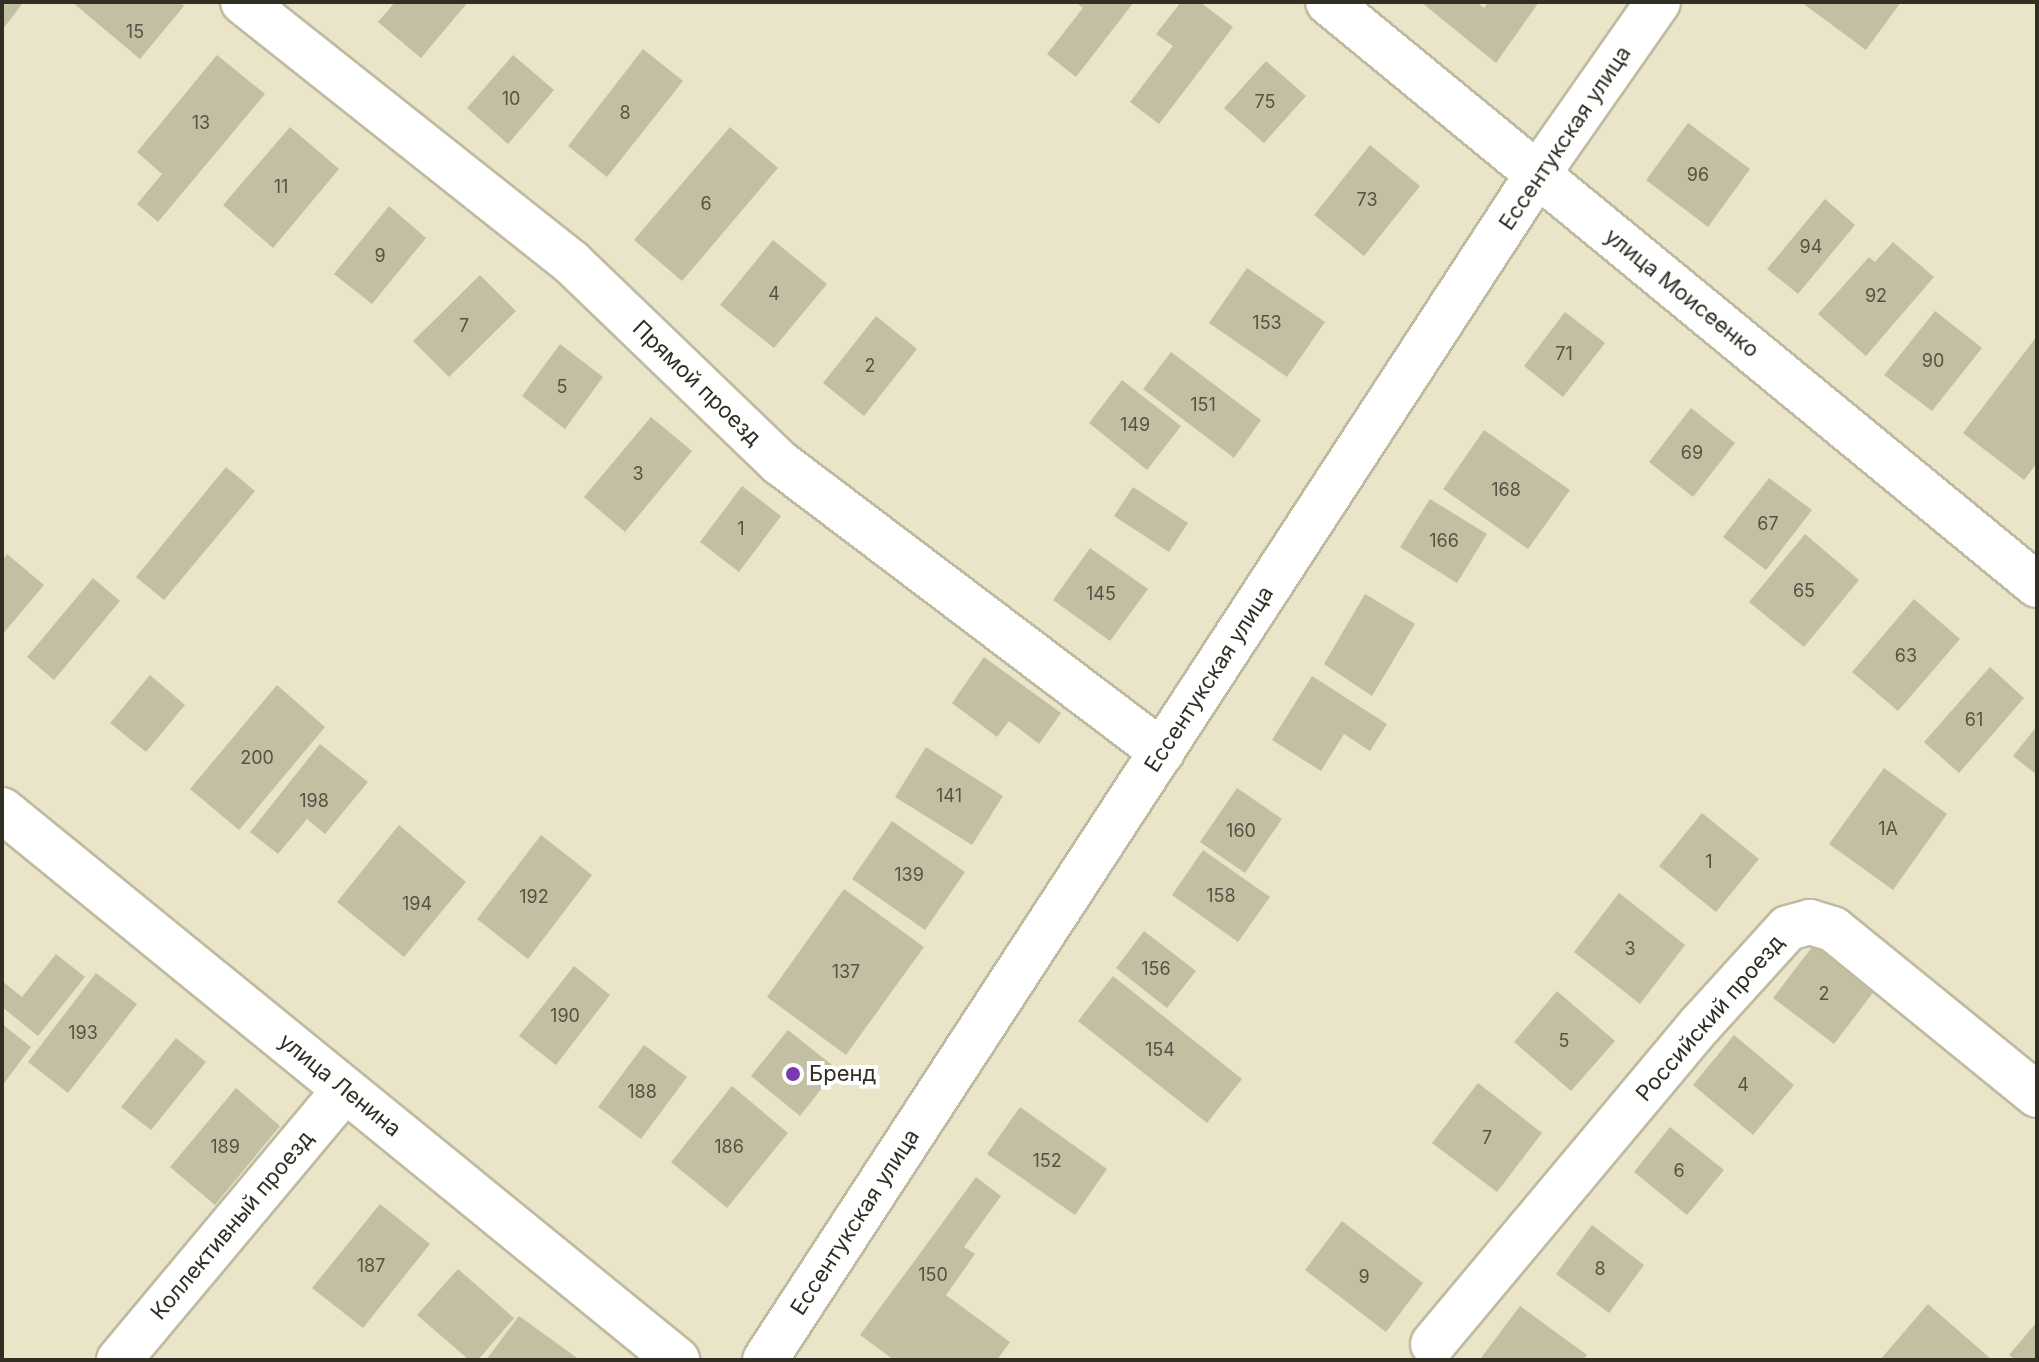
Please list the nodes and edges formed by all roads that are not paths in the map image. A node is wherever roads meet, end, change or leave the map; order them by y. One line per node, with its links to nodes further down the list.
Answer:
1 (243, 2): 6 (street, Прямой проезд)
2 (1328, 2): 4 (street, улица Моисеенко)
3 (1658, 2): 4 (street, Ессентукская улица)
4 (1537, 175): 5 (street, улица Моисеенко); 6 (street, Ессентукская улица)
5 (2037, 585)
6 (1162, 752): 13 (street, Ессентукская улица)
7 (2, 810): 8 (street, улица Ленина)
8 (345, 1090): 11 (street, Коллективный проезд); 12 (street, улица Ленина)
9 (2037, 1095): 10 (street, Российский проезд)
10 (1433, 1344)
11 (119, 1360)
12 (677, 1360)
13 (765, 1360)

